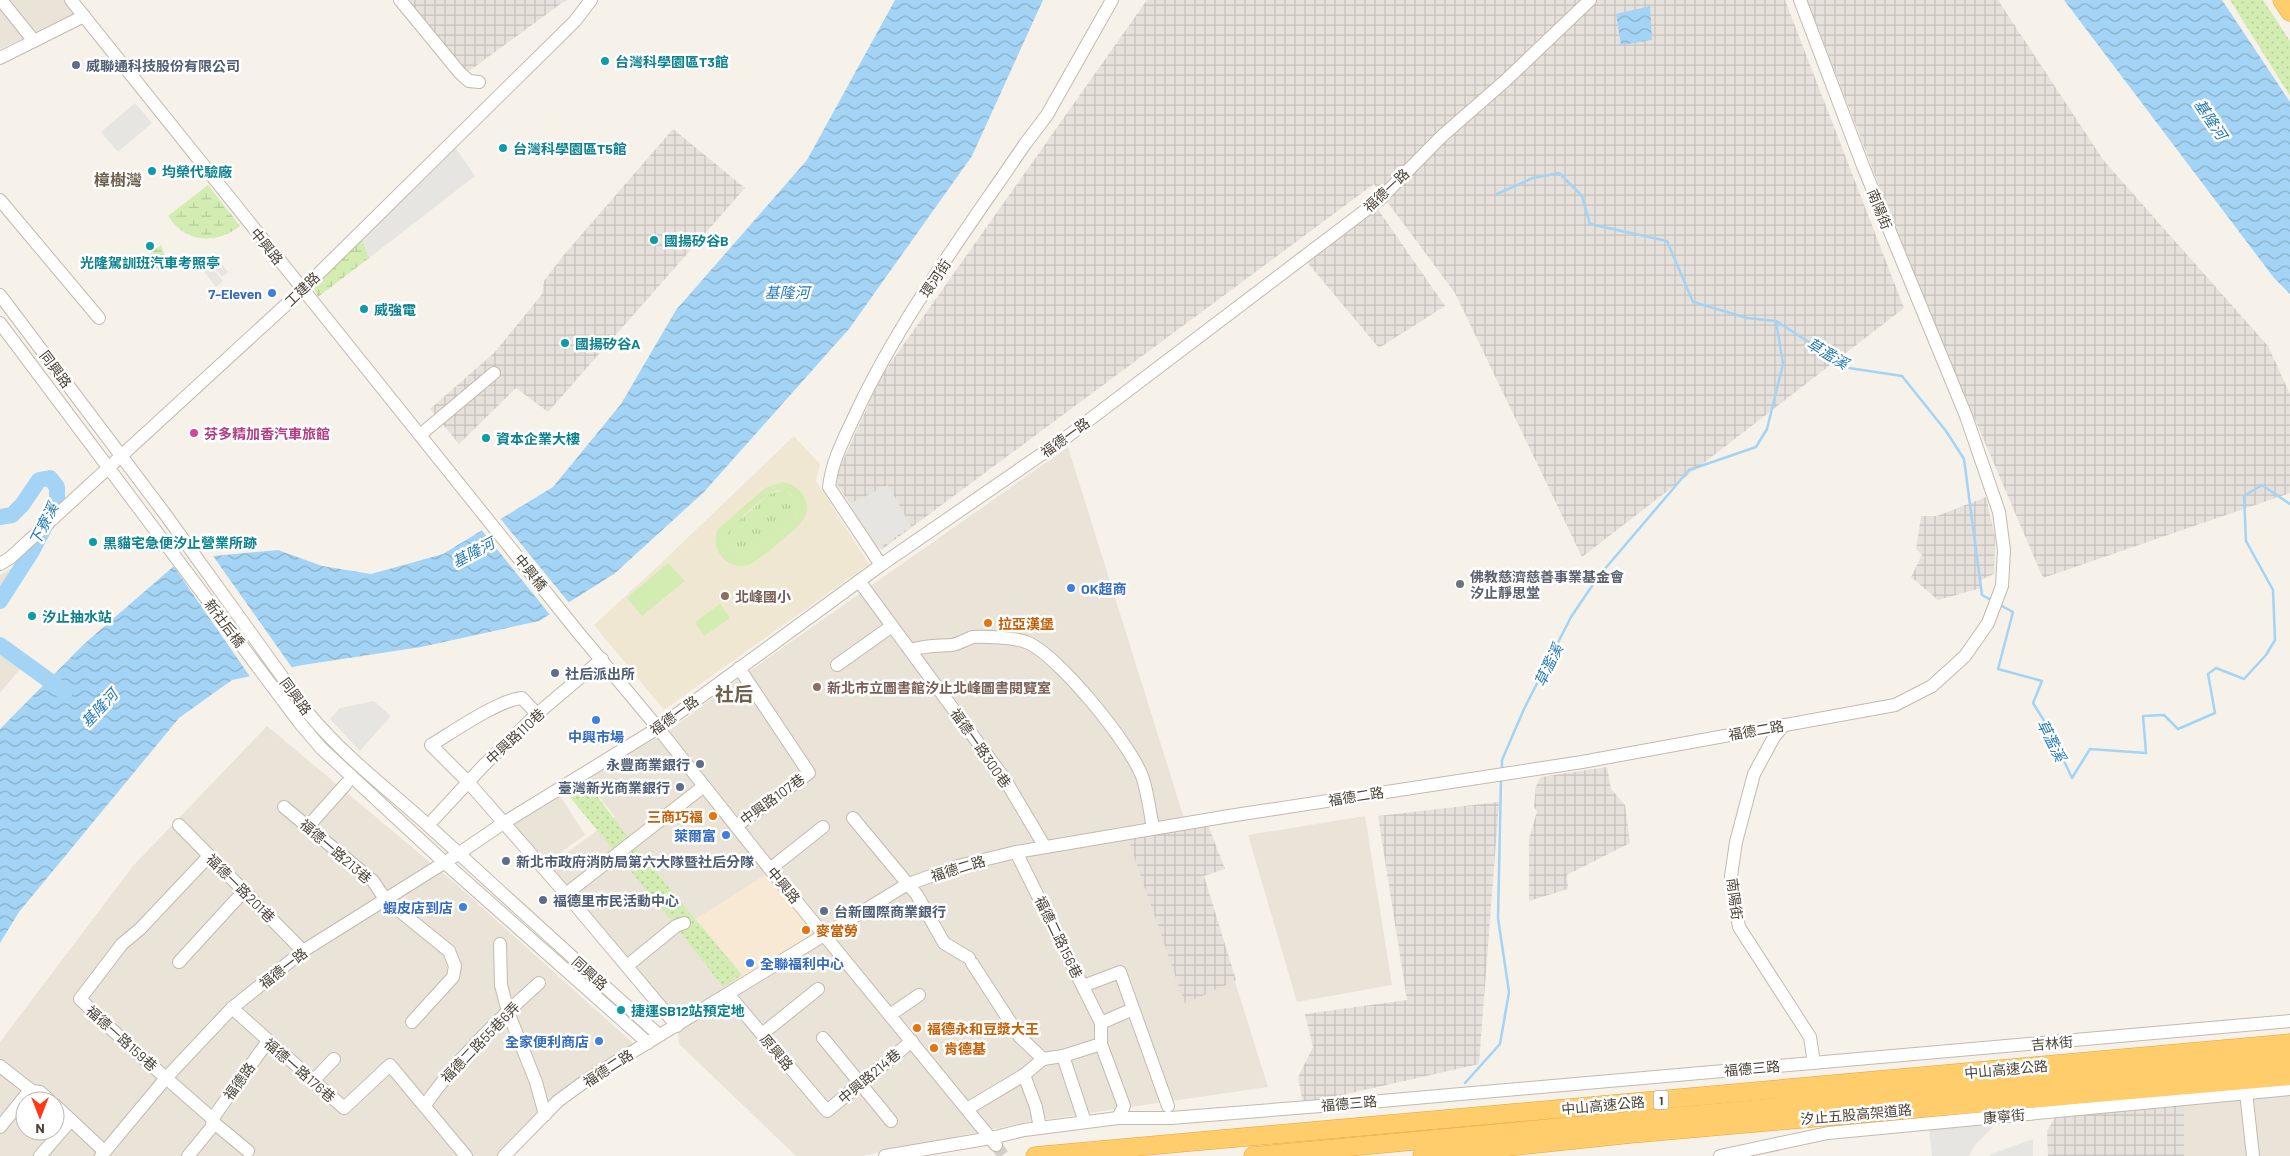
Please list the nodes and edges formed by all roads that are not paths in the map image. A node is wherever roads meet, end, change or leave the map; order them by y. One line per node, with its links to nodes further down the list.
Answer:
1 (0, 0): 11 (street)
2 (71, 0): 10 (street, 中興路)
3 (400, 0): 13 (street)
4 (591, 0): 15 (street, 工建路)
5 (1112, 0): 27 (street, 環河街)
6 (1590, 0): 27 (street, 福德一路)
7 (1800, 0): 20 (street, 南陽街)
8 (2282, 0): 9 (highway)
9 (2290, 12)
10 (84, 16): 11 (street); 15 (street, 中興路)
11 (34, 42): 12 (street)
12 (0, 58)
13 (479, 82)
14 (0, 200): 17 (street)
15 (302, 290): 21 (street, 中興路); 22 (street, 工建路)
16 (0, 294): 22 (street, 同興路)
17 (99, 318)
18 (0, 323): 23 (street, 同興路)
19 (494, 373): 21 (street)
20 (1966, 416): 37 (street, 福德二路)
21 (420, 435): 24 (street, 中興路)
22 (121, 456): 23 (street, 工建路); 36 (street, 同興路)
23 (109, 466): 25 (street, 同興路); 26 (street, 工建路)
24 (464, 491): 30 (street, 中興橋)
25 (150, 524): 36 (street, 新社后橋)
26 (0, 564)
27 (881, 565): 28 (street, 福德一路)
28 (859, 581): 29 (street, 福德一路300巷); 34 (street, 福德一路)
29 (892, 626): 31 (street, 福德一路300巷); 33 (street)
30 (577, 631): 32 (street, 中興路)
31 (910, 650): 50 (street); 51 (street, 福德一路300巷)
32 (602, 659): 35 (street, 中興路110巷); 38 (street, 中興路)
33 (837, 665)
34 (739, 668): 38 (street, 福德一路); 48 (street, 中興路107巷)
35 (537, 714): 39 (street, 中興路110巷); 39 (street)
36 (304, 718): 53 (street, 同興路); 55 (street, 同興路)
37 (1784, 725): 50 (street, 福德二路); 91 (street, 南陽街)
38 (658, 728): 41 (street, 中興路); 46 (street, 福德一路)
39 (468, 783): 44 (street, 中興路110巷); 46 (street)
40 (346, 784): 45 (street)
41 (704, 786): 48 (street, 中興路); 59 (street)
42 (284, 807): 60 (street, 福德一路213巷)
43 (853, 818): 57 (street)
44 (434, 819)
45 (312, 822)
46 (502, 824): 53 (street, 福德一路); 59 (street)
47 (178, 825): 54 (street, 福德一路201巷)
48 (736, 826): 56 (street, 中興路)
49 (823, 827): 56 (street)
50 (1153, 828): 51 (street, 福德二路)
51 (1046, 847): 52 (street, 福德二路)
52 (1016, 852): 57 (street, 福德二路); 68 (street, 福德二路156巷)
53 (458, 854): 55 (street, 福德一路); 81 (street, 同興路)
54 (209, 856): 58 (street, 福德一路201巷); 95 (street, 福德一路159巷)
55 (444, 862): 60 (street, 福德一路); 85 (street, 同興路)
56 (770, 869): 62 (street, 中興路)
57 (906, 885): 62 (street, 福德二路); 90 (street)
58 (244, 891): 64 (street, 福德一路201巷); 65 (street)
59 (566, 894): 66 (street)
60 (385, 899): 64 (street, 福德一路); 77 (street, 福德一路213巷)
61 (684, 923): 66 (street)
62 (824, 934): 70 (street, 福德二路); 75 (street, 中興路)
63 (500, 944): 74 (street)
64 (303, 951): 72 (street, 福德一路)
65 (178, 962)
66 (627, 966): 79 (street)
67 (539, 983): 74 (street, 福德二路55巷6弄)
68 (1083, 986): 73 (street); 78 (street, 福德二路156巷)
69 (818, 989): 80 (street)
70 (728, 994): 79 (street, 福德二路); 80 (street, 原興路)
71 (919, 995): 75 (street)
72 (232, 1008): 84 (street, 福德一路176巷); 95 (street, 福德一路)
73 (1133, 1009): 78 (street); 102 (street)
74 (508, 1012): 101 (street, 福德二路55巷6弄); 107 (street)
75 (890, 1015): 83 (street, 中興路)
76 (2290, 1021): 91 (street, 吉林街)
77 (412, 1022)
78 (1101, 1023): 86 (street)
79 (676, 1026): 81 (street, 福德二路)
80 (762, 1034): 105 (street, 原興路)
81 (660, 1035): 85 (street, 福德二路)
82 (824, 1038): 97 (street)
83 (912, 1041): 97 (street, 中興路214巷); 104 (street, 中興路)
84 (268, 1042): 96 (street, 福德一路176巷); 110 (street, 福德路)
85 (648, 1042): 107 (street, 福德二路)
86 (1101, 1044): 88 (street); 108 (street)
87 (2289, 1047): 124 (highway, 中山高速公路 / 1); 125 (highway, 中山高速公路 / 1)
88 (1063, 1056): 90 (street); 112 (street)
89 (334, 1059): 96 (street)
90 (1043, 1059): 93 (street)
91 (1814, 1063): 108 (street, 福德三路)
92 (0, 1066): 99 (street)
93 (1024, 1075): 104 (street); 114 (street)
94 (2290, 1076): 126 (highway, 汐止五股高架道路)
95 (166, 1078): 110 (street); 118 (street, 福德一路)
96 (314, 1080): 101 (street, 福德一路176巷)
97 (860, 1084): 105 (street, 中興路214巷); 111 (street)
98 (2290, 1089): 100 (street, 康寧街)
99 (32, 1091)
100 (2246, 1092): 117 (street, 康寧街); 128 (street)
101 (425, 1105): 121 (street)
102 (1168, 1106)
103 (15, 1109): 113 (street)
104 (967, 1109): 115 (street, 中興路)
105 (827, 1111)
106 (65, 1114): 109 (street)
107 (545, 1115): 122 (street, 福德二路)
108 (1118, 1118): 112 (street, 福德三路)
109 (71, 1120): 118 (street); 119 (street)
110 (213, 1121): 116 (street); 120 (street, 福德路)
111 (891, 1121)
112 (1085, 1122): 114 (street, 福德三路)
113 (0, 1127)
114 (1040, 1128): 115 (street, 福德三路)
115 (993, 1142): 123 (street, 福德三路)
116 (248, 1151)
117 (1746, 1153): 127 (street, 康寧街)
118 (103, 1154)
119 (40, 1156)
120 (188, 1156)
121 (466, 1156)
122 (504, 1156)
123 (885, 1156)
124 (1035, 1156)
125 (1253, 1156)
126 (1422, 1156)
127 (1720, 1156)
128 (2253, 1156)

